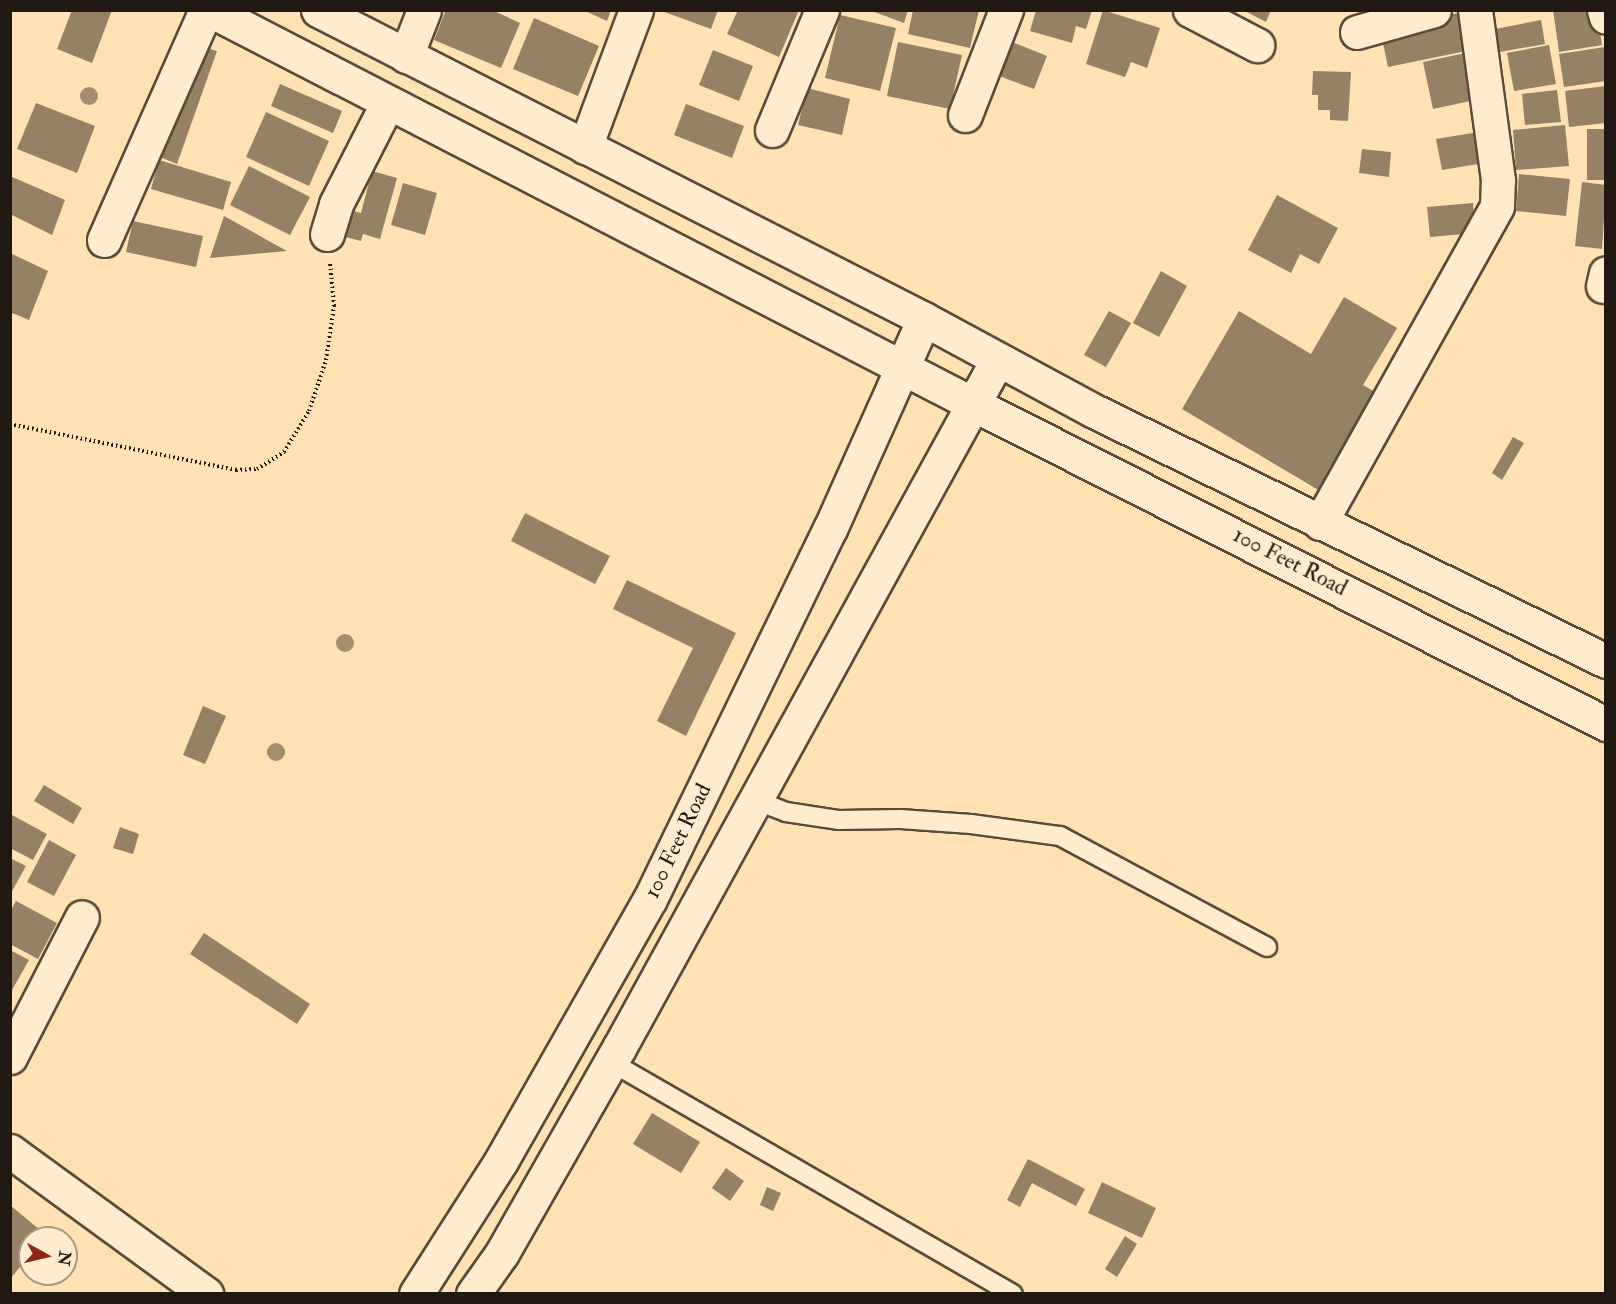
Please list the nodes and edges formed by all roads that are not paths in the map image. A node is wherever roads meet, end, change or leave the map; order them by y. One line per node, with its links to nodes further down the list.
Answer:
1 (206, 10): 21 (main road)
2 (210, 10): 16 (main road)
3 (318, 10): 15 (main road)
4 (424, 10): 15 (main road)
5 (636, 10): 19 (main road)
6 (822, 10): 18 (main road)
7 (1006, 10): 17 (main road)
8 (1190, 10): 14 (main road)
9 (1434, 10): 13 (main road)
10 (1475, 10): 26 (main road)
11 (1604, 10): 12 (main road)
12 (1605, 17)
13 (1357, 32)
14 (1257, 45)
15 (406, 56): 19 (main road)
16 (388, 102): 20 (main road); 24 (main road)
17 (965, 115)
18 (772, 130)
19 (585, 147): 22 (main road)
20 (327, 234)
21 (104, 240)
22 (924, 319): 23 (main road); 24 (main road, 100 Feet Road)
23 (998, 359): 25 (main road, 100 Feet Road); 26 (main road)
24 (900, 366): 25 (main road, 100 Feet Road); 36 (main road, 100 Feet Road)
25 (973, 404): 28 (main road, 100 Feet Road); 29 (main road, 100 Feet Road)
26 (1320, 523): 27 (main road)
27 (1605, 661)
28 (1605, 724)
29 (755, 800): 31 (lane); 33 (main road, 100 Feet Road)
30 (82, 917): 32 (main road)
31 (1267, 947)
32 (10, 1057)
33 (611, 1062): 37 (main road, 100 Feet Road); 38 (lane)
34 (10, 1151): 35 (main road)
35 (197, 1291)
36 (416, 1293)
37 (473, 1293)
38 (1012, 1293)

